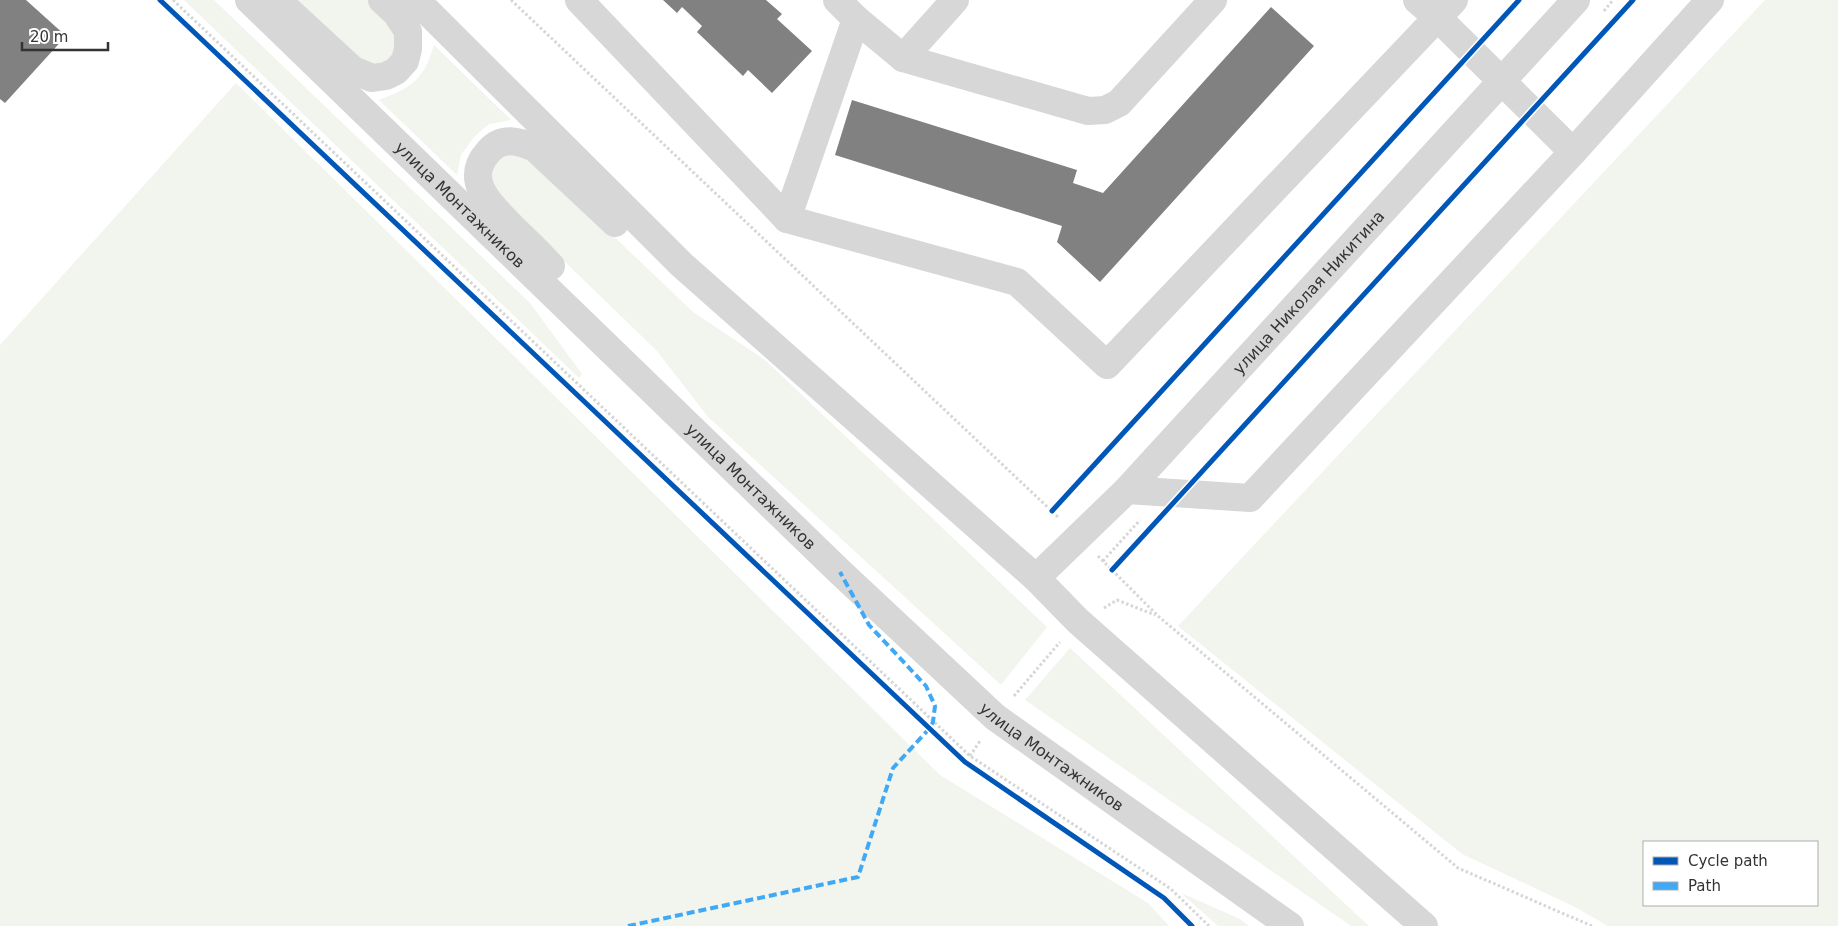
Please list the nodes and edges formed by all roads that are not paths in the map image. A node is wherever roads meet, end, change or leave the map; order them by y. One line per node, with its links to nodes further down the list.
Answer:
1 (249, 0): 19 (street, улица Монтажников)
2 (277, 0): 3 (street)
3 (382, 0)
4 (416, 0): 18 (street)
5 (579, 0): 17 (street)
6 (837, 0): 13 (street)
7 (955, 0): 14 (street)
8 (1417, 0): 12 (street)
9 (1576, 0): 15 (street, улица Николая Никитина)
10 (1710, 0): 16 (street)
11 (1206, 2): 14 (street)
12 (1446, 9): 15 (street); 17 (street)
13 (856, 19): 14 (street); 17 (street)
14 (903, 58)
15 (1502, 81): 16 (street); 20 (street, улица Николая Никитина)
16 (1573, 152): 20 (street)
17 (787, 219)
18 (682, 265): 19 (street); 21 (street)
19 (630, 368): 22 (street, улица Монтажников)
20 (1127, 490): 21 (street, улица Николая Никитина)
21 (1036, 578): 23 (street)
22 (1290, 926)
23 (1424, 926)

